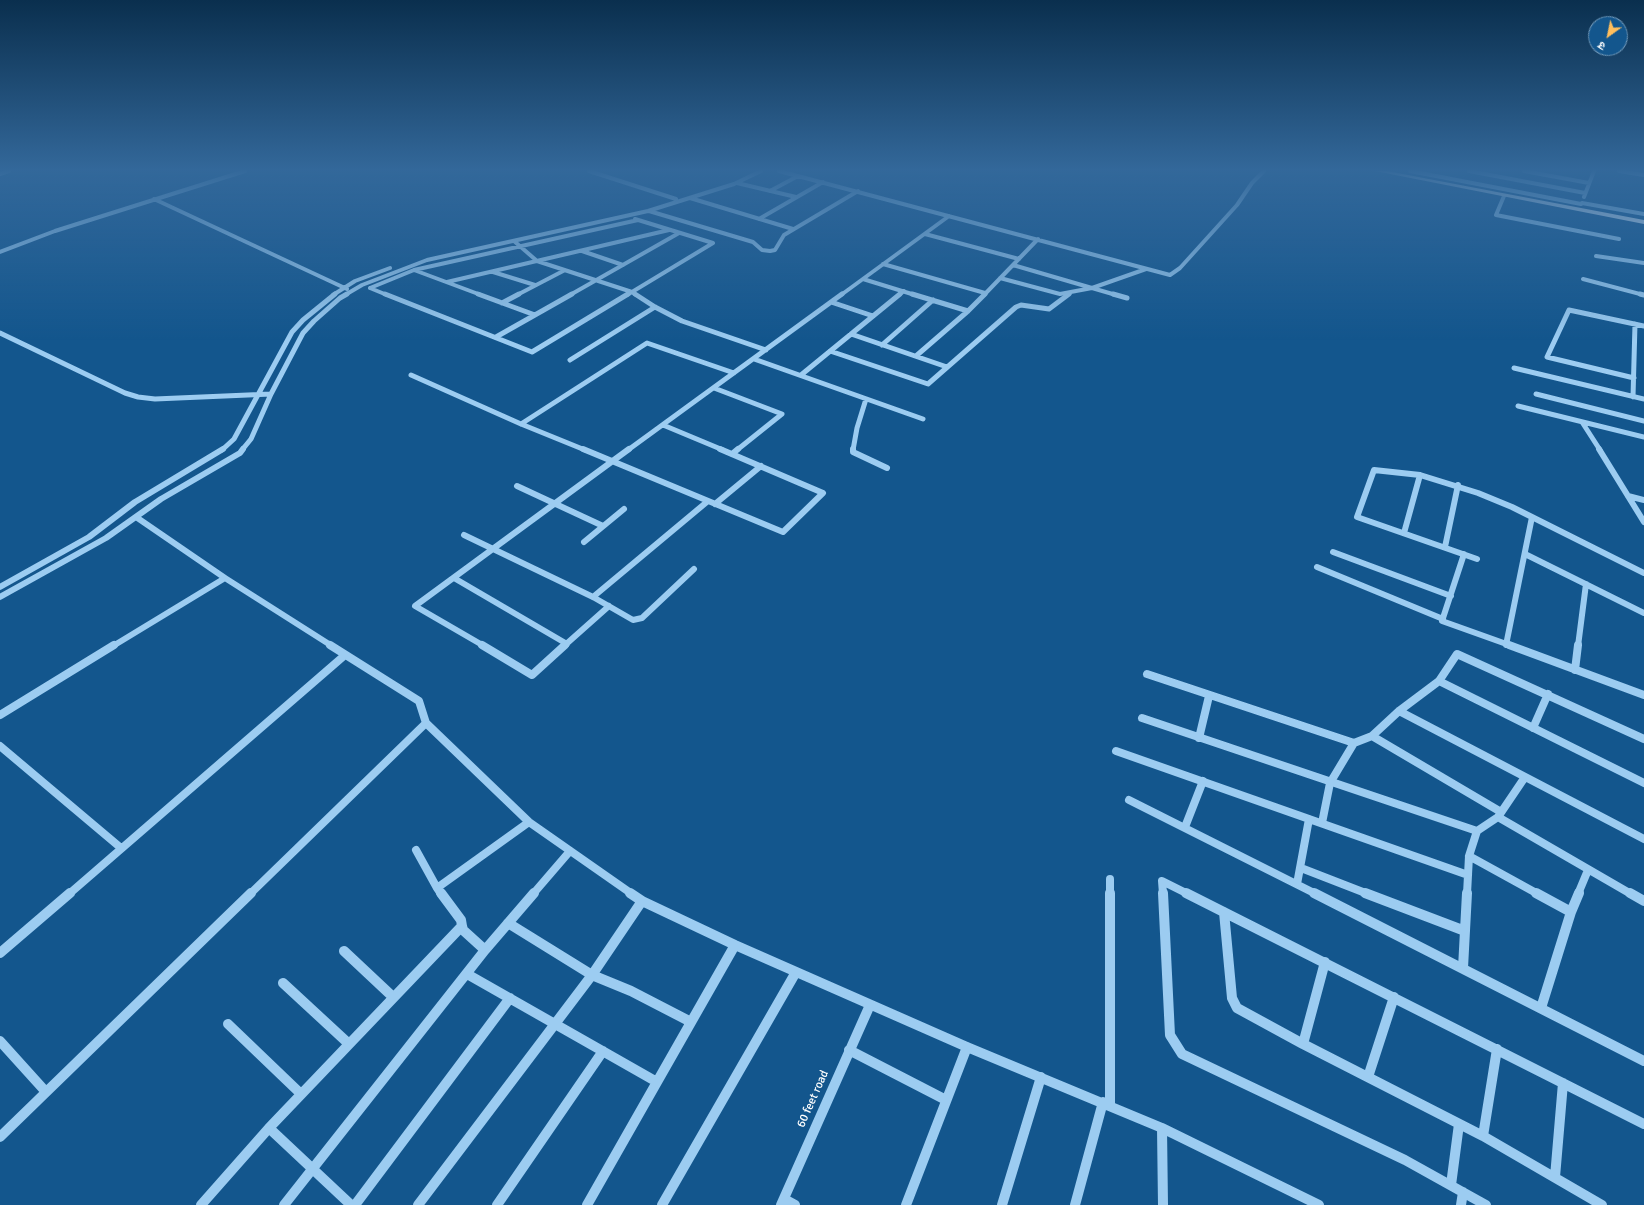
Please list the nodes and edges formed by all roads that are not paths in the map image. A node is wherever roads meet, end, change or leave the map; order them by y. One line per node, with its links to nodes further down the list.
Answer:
1 (67, 227): 23 (street)
2 (213, 227): 41 (street)
3 (559, 227): 41 (street)
4 (576, 227): 20 (street)
5 (605, 227): 21 (street)
6 (660, 227): 15 (street)
7 (703, 227): 14 (street)
8 (787, 227): 14 (street)
9 (796, 227): 14 (street)
10 (934, 227): 17 (street)
11 (992, 227): 18 (street)
12 (1217, 227): 31 (street)
13 (1561, 227): 19 (street)
14 (793, 229)
15 (669, 230): 16 (street); 22 (street)
16 (679, 233): 29 (street); 44 (street)
17 (925, 234): 25 (street); 28 (street)
18 (1038, 239): 25 (street); 31 (street)
19 (1619, 239)
20 (514, 241): 21 (street); 43 (street)
21 (520, 246): 26 (street); 32 (street)
22 (582, 251): 26 (street); 29 (street)
23 (0, 252)
24 (1596, 256): 27 (street)
25 (1019, 259): 30 (street)
26 (537, 261): 33 (street); 34 (street)
27 (1644, 263)
28 (883, 264): 36 (street); 46 (street)
29 (622, 265): 38 (street)
30 (1013, 265): 35 (street); 42 (street)
31 (1146, 269): 42 (street)
32 (414, 270): 39 (street); 61 (street)
33 (565, 270): 38 (street); 40 (street)
34 (492, 272): 39 (street); 40 (street)
35 (1000, 278): 46 (street); 47 (street)
36 (863, 279): 45 (street); 51 (street)
37 (1583, 279): 48 (street)
38 (596, 280): 44 (street); 55 (street)
39 (447, 282): 52 (street)
40 (535, 286): 52 (street)
41 (344, 288): 43 (street); 77 (street)
42 (1092, 288): 47 (street); 49 (street)
43 (352, 291): 75 (street)
44 (632, 292): 53 (street); 61 (street)
45 (904, 292): 50 (street); 56 (street)
46 (985, 293): 54 (street)
47 (1070, 293): 68 (street)
48 (1644, 295)
49 (1127, 298)
50 (933, 300): 54 (street); 62 (street)
51 (831, 302): 56 (street); 63 (street)
52 (502, 303): 55 (street)
53 (655, 307): 63 (street); 67 (street)
54 (968, 311): 65 (street)
55 (535, 315): 61 (street)
56 (873, 316): 60 (street)
57 (1635, 324): 58 (street); 73 (street); 73 (street)
58 (1644, 326)
59 (0, 333): 77 (street)
60 (851, 334): 62 (street); 64 (street)
61 (496, 338)
62 (882, 345): 65 (street)
63 (766, 350): 66 (street)
64 (830, 351): 68 (street); 72 (street)
65 (916, 356): 68 (street)
66 (754, 359): 70 (street); 72 (street)
67 (570, 360)
68 (947, 366)
69 (1514, 368): 78 (street)
70 (734, 373): 74 (street); 85 (street)
71 (411, 375): 85 (street)
72 (801, 375): 79 (street)
73 (1634, 378): 78 (street)
74 (714, 388): 86 (street); 88 (street)
75 (271, 394): 77 (street); 101 (street)
76 (1536, 394): 83 (street)
77 (258, 395): 120 (street)
78 (1633, 397): 80 (street)
79 (866, 399): 82 (street); 91 (street)
80 (1644, 399)
81 (1518, 406): 84 (street)
82 (923, 419)
83 (1644, 421)
84 (1582, 422): 87 (street); 95 (street)
85 (521, 424): 89 (street)
86 (663, 425): 88 (street); 89 (street)
87 (1644, 437)
88 (732, 454): 90 (street)
89 (613, 462): 97 (street); 98 (street)
90 (761, 466): 99 (street); 99 (street)
91 (887, 468)
92 (1420, 474): 93 (street); 105 (street); 105 (street)
93 (1458, 485): 102 (street); 108 (street)
94 (517, 486): 98 (street)
95 (1628, 496): 96 (street); 103 (street)
96 (1644, 500)
97 (708, 501): 99 (street); 123 (street)
98 (556, 503): 104 (street); 109 (street)
99 (715, 504)
100 (624, 509): 104 (street)
101 (136, 517): 117 (street); 122 (street)
102 (1532, 517): 112 (street); 116 (street)
103 (1644, 522)
104 (603, 526): 107 (street)
105 (1404, 533): 108 (street)
106 (464, 535): 109 (street)
107 (584, 542)
108 (1445, 548): 111 (street)
109 (493, 549): 118 (street); 123 (street)
110 (1333, 552): 121 (street)
111 (1464, 554): 113 (street); 121 (street)
112 (1524, 554): 119 (street); 128 (street)
113 (1477, 559)
114 (1317, 567): 126 (street)
115 (694, 569): 124 (street)
116 (1644, 574)
117 (224, 578): 129 (street); 137 (street)
118 (454, 578): 127 (street); 127 (street)
119 (1586, 584): 125 (street); 130 (street)
120 (0, 587)
121 (1451, 596): 126 (street)
122 (0, 597)
123 (593, 597): 124 (street)
124 (609, 606): 127 (street)
125 (1644, 613)
126 (1444, 618): 128 (street)
127 (568, 644)
128 (1506, 645): 130 (street)
129 (344, 655): 139 (street); 159 (street)
130 (1575, 670): 134 (street)
131 (1147, 674): 135 (street)
132 (1439, 681): 133 (street); 136 (street); 140 (street)
133 (1548, 694): 140 (street); 143 (street)
134 (1644, 695)
135 (1209, 696): 142 (street); 144 (street)
136 (1399, 711): 141 (street); 147 (street)
137 (0, 715)
138 (1142, 718): 142 (street)
139 (426, 723): 154 (street); 206 (street)
140 (1533, 728): 150 (street)
141 (1372, 736): 144 (street); 152 (street)
142 (1199, 738): 149 (street)
143 (1644, 739)
144 (1354, 743): 149 (street)
145 (0, 746): 159 (street)
146 (1116, 751): 148 (street)
147 (1525, 777): 152 (street); 158 (street)
148 (1203, 781): 153 (street); 156 (street)
149 (1330, 783): 155 (street); 157 (street)
150 (1644, 783)
151 (1129, 800): 156 (street)
152 (1500, 815): 157 (street); 164 (street)
153 (1309, 819): 155 (street); 163 (street)
154 (529, 822): 161 (street); 168 (street)
155 (1322, 823): 165 (street)
156 (1186, 827): 167 (street)
157 (1477, 832): 162 (street)
158 (1644, 839)
159 (121, 848): 179 (street)
160 (416, 850): 168 (street)
161 (570, 851): 169 (street); 173 (street)
162 (1469, 856): 165 (street); 172 (street)
163 (1301, 868): 167 (street); 175 (street)
164 (1588, 870): 170 (street); 172 (street)
165 (1468, 875): 175 (street)
166 (1110, 879): 209 (street)
167 (1297, 884): 181 (street)
168 (437, 888): 174 (street)
169 (642, 901): 176 (street); 184 (street)
170 (1644, 901)
171 (1224, 912): 180 (street); 196 (street); 218 (street)
172 (1571, 912): 190 (street)
173 (508, 924): 177 (street); 184 (street)
174 (462, 926): 177 (street); 187 (street)
175 (1465, 931): 181 (street)
176 (735, 945): 182 (street); 191 (street)
177 (485, 950): 183 (street)
178 (344, 951): 187 (street)
179 (0, 953)
180 (1325, 962): 186 (street); 196 (street)
181 (1463, 968): 190 (street)
182 (796, 972): 189 (street); 228 (street)
183 (467, 974): 188 (street); 216 (street)
184 (592, 975): 191 (street); 193 (street)
185 (283, 983): 195 (street)
186 (1394, 997): 198 (street); 203 (street)
187 (394, 998): 195 (street)
188 (510, 998): 193 (street); 224 (street)
189 (870, 1005): 197 (street); 199 (street, 60 feet road)
190 (1541, 1008): 201 (street)
191 (691, 1022): 204 (street)
192 (228, 1024): 207 (street)
193 (555, 1024): 200 (street); 225 (street)
194 (0, 1042): 206 (street)
195 (349, 1044): 207 (street)
196 (1303, 1044): 203 (street)
197 (967, 1047): 202 (street); 208 (street)
198 (1497, 1049): 205 (street); 214 (street)
199 (850, 1050): 208 (street); 220 (street, 60 feet road)
200 (603, 1051): 204 (street); 226 (street)
201 (1644, 1061)
202 (1040, 1077): 209 (street); 231 (street)
203 (1368, 1077): 210 (street)
204 (657, 1082): 227 (street)
205 (1563, 1082): 211 (street); 217 (street)
206 (46, 1092): 215 (street)
207 (301, 1094): 212 (street)
208 (946, 1100): 230 (street)
209 (1107, 1104): 213 (street); 232 (street)
210 (1459, 1124): 214 (street); 218 (street)
211 (1644, 1124)
212 (269, 1128): 216 (street); 221 (street)
213 (1162, 1128): 233 (street); 234 (street)
214 (1483, 1136): 217 (street)
215 (0, 1137)
216 (314, 1168): 222 (street); 223 (street)
217 (1555, 1177): 237 (street)
218 (1451, 1185): 219 (street)
219 (1463, 1192): 235 (street); 236 (street)
220 (782, 1202): 229 (street)
221 (201, 1205)
222 (284, 1205)
223 (351, 1205)
224 (355, 1205)
225 (418, 1205)
226 (497, 1205)
227 (587, 1205)
228 (662, 1205)
229 (796, 1205)
230 (906, 1205)
231 (1002, 1205)
232 (1075, 1205)
233 (1163, 1205)
234 (1319, 1205)
235 (1461, 1205)
236 (1486, 1205)
237 (1602, 1205)

